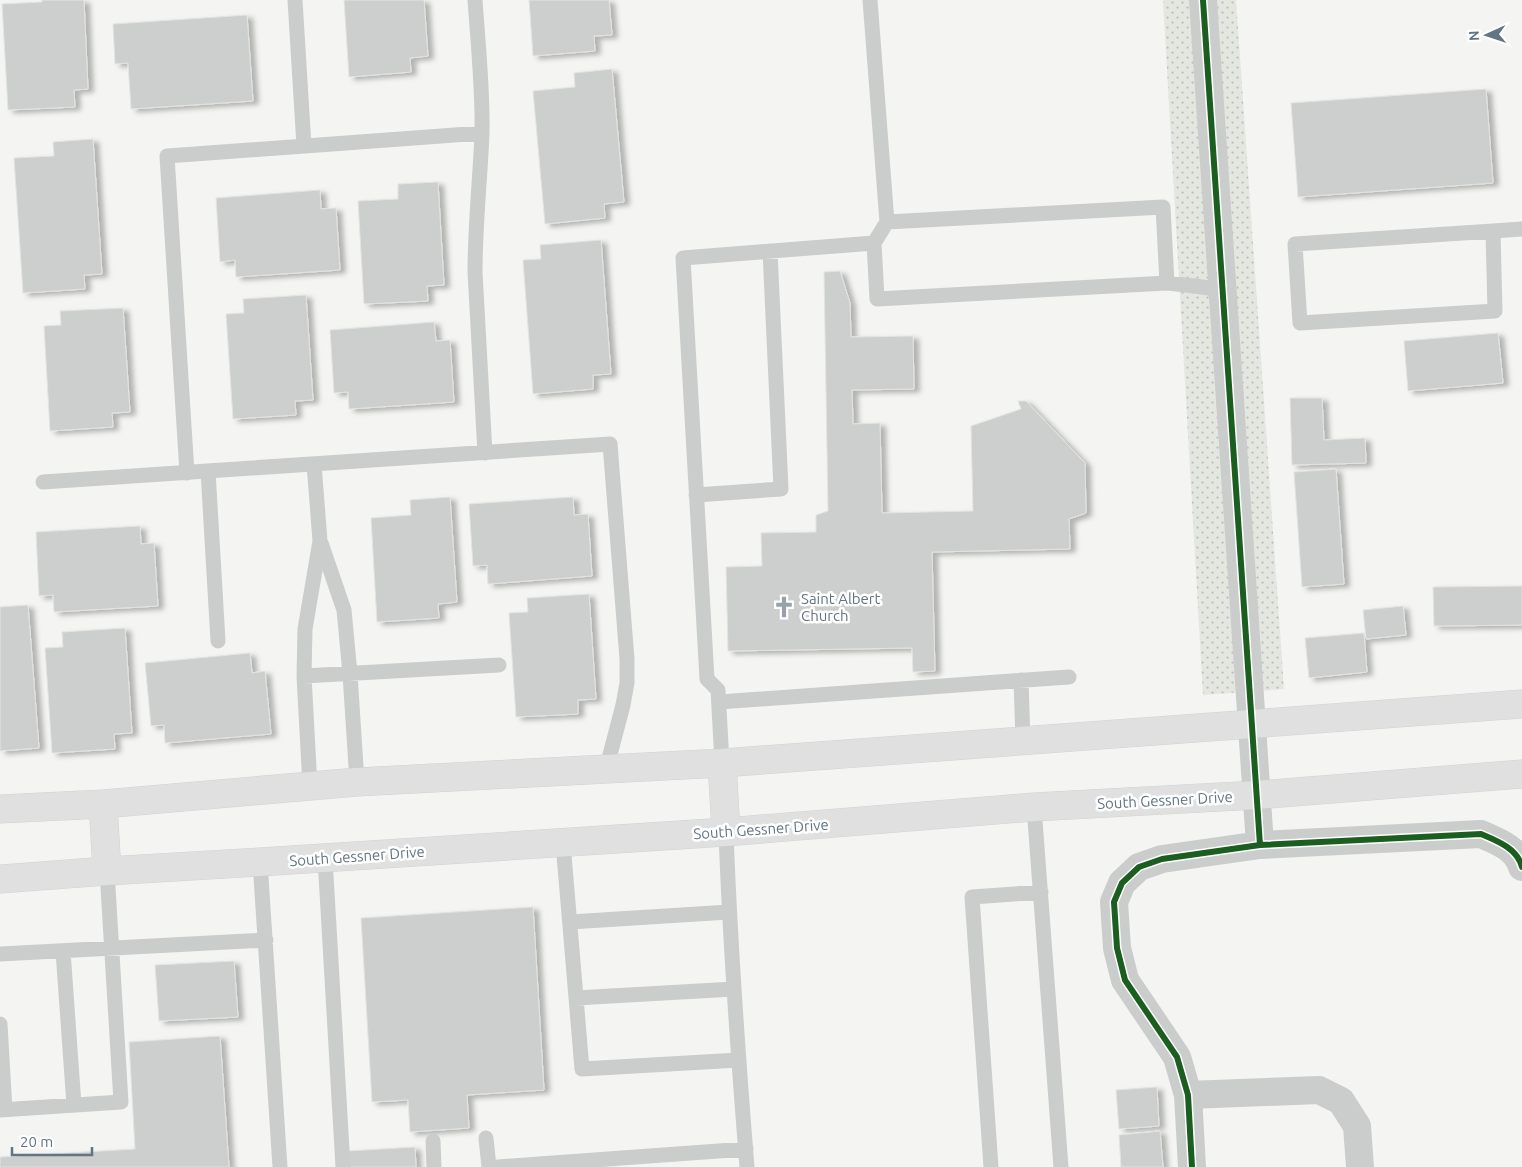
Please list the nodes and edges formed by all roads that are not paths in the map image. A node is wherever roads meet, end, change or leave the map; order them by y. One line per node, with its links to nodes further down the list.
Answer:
1 (295, 0): 6 (lane)
2 (475, 0): 5 (lane)
3 (870, 0): 7 (lane)
4 (1203, 0): 13 (street)
5 (482, 133): 6 (lane); 14 (lane)
6 (304, 146): 17 (lane)
7 (887, 222): 10 (lane); 12 (lane)
8 (1522, 230): 9 (lane)
9 (1493, 231): 9 (lane)
10 (874, 243): 11 (lane); 12 (lane)
11 (770, 251): 19 (lane); 19 (lane)
12 (1167, 283): 13 (lane)
13 (1222, 290): 29 (street)
14 (485, 453): 15 (lane); 32 (lane)
15 (314, 464): 16 (lane); 20 (lane)
16 (208, 471): 17 (lane); 21 (lane)
17 (187, 472): 18 (lane)
18 (43, 482)
19 (696, 495): 27 (lane)
20 (320, 541): 23 (lane); 24 (lane)
21 (218, 641)
22 (499, 665): 23 (lane)
23 (350, 674): 24 (lane); 34 (lane)
24 (304, 676): 35 (lane)
25 (1069, 677): 26 (lane)
26 (1021, 680): 27 (lane); 30 (lane)
27 (719, 702): 31 (lane)
28 (1522, 704): 29 (main road)
29 (1252, 724): 30 (main road); 36 (street)
30 (1023, 741): 31 (main road)
31 (722, 763): 32 (main road); 40 (main road)
32 (606, 770): 34 (main road)
33 (1522, 774): 36 (main road, South Gessner Drive)
34 (357, 782): 35 (main road)
35 (310, 786): 37 (main road)
36 (1257, 795): 38 (main road, South Gessner Drive); 42 (street)
37 (103, 804): 39 (main road); 46 (main road)
38 (1034, 807): 40 (main road, South Gessner Drive); 48 (lane)
39 (0, 809)
40 (726, 832): 41 (main road, South Gessner Drive); 49 (lane)
41 (563, 843): 43 (main road, South Gessner Drive); 50 (lane)
42 (1260, 845): 45 (street); 59 (street)
43 (325, 858): 44 (main road, South Gessner Drive); 66 (lane)
44 (260, 862): 46 (main road, South Gessner Drive); 51 (lane)
45 (1522, 867)
46 (107, 871): 47 (main road, South Gessner Drive); 52 (lane)
47 (0, 879)
48 (1041, 892): 71 (lane); 72 (lane)
49 (728, 912): 50 (lane); 55 (lane)
50 (570, 922): 56 (lane)
51 (266, 940): 52 (lane); 65 (lane)
52 (112, 948): 53 (lane); 60 (lane)
53 (63, 951): 54 (lane); 60 (lane)
54 (0, 954)
55 (734, 989): 56 (lane); 58 (lane)
56 (576, 998): 58 (lane)
57 (0, 1024): 61 (lane)
58 (739, 1060): 64 (lane)
59 (1188, 1095): 73 (street); 74 (street)
60 (74, 1105): 61 (lane)
61 (3, 1110)
62 (486, 1138): 68 (lane)
63 (433, 1141): 67 (lane)
64 (746, 1149): 69 (lane); 70 (lane)
65 (280, 1167)
66 (343, 1167)
67 (434, 1167)
68 (489, 1167)
69 (498, 1167)
70 (747, 1167)
71 (991, 1167)
72 (1061, 1167)
73 (1192, 1167)
74 (1360, 1167)

